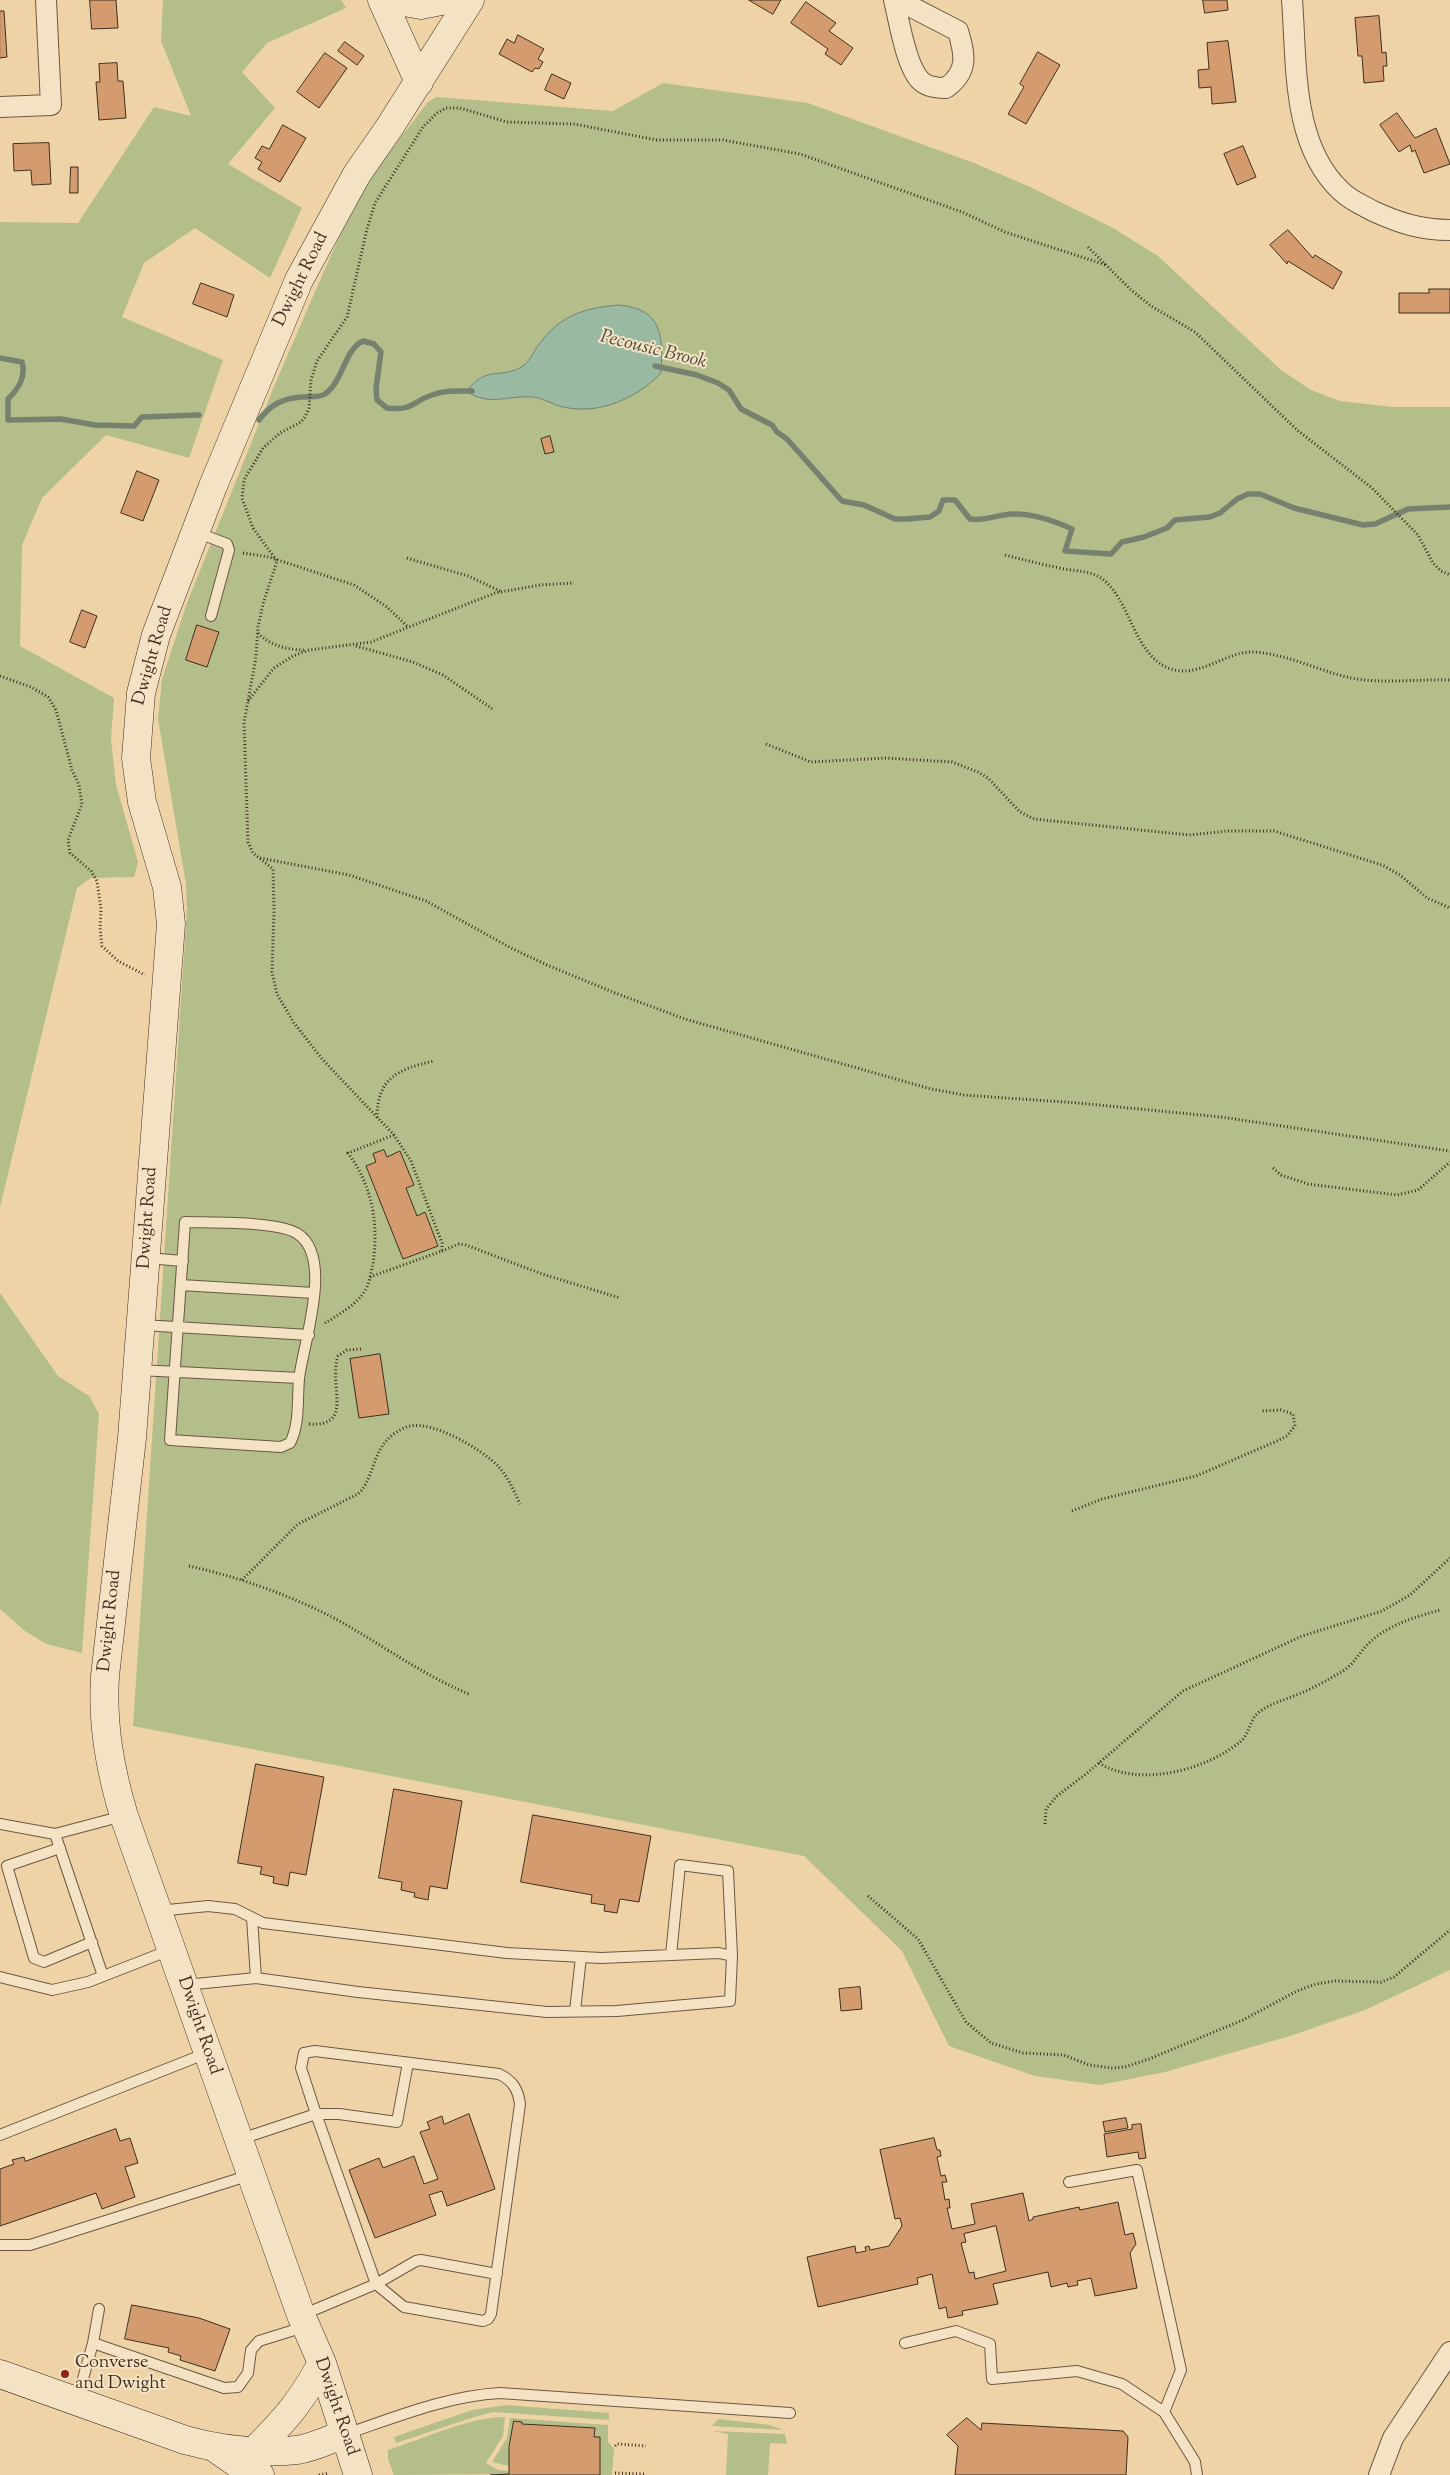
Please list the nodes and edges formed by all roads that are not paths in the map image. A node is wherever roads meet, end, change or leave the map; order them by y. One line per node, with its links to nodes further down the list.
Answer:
1 (46, 0): 8 (street)
2 (382, 0): 7 (main road)
3 (392, 0): 4 (main road)
4 (446, 0)
5 (470, 0): 7 (main road, Dwight Road)
6 (1292, 0): 9 (street)
7 (419, 82): 10 (main road, Dwight Road)
8 (0, 107)
9 (1450, 230)
10 (195, 532): 11 (lane); 12 (main road, Dwight Road)
11 (211, 616)
12 (146, 1258): 13 (lane); 16 (main road, Dwight Road)
13 (183, 1261): 14 (lane); 15 (lane)
14 (181, 1285): 15 (lane); 17 (lane)
15 (314, 1293): 18 (lane)
16 (141, 1325): 17 (lane); 19 (main road, Dwight Road)
17 (178, 1328): 18 (lane); 20 (lane)
18 (309, 1335): 21 (lane)
19 (137, 1370): 20 (lane); 22 (main road, Dwight Road)
20 (175, 1371): 21 (lane); 21 (lane)
21 (299, 1378)
22 (124, 1816): 24 (lane); 26 (main road, Dwight Road)
23 (0, 1824): 24 (lane)
24 (56, 1834): 25 (lane)
25 (60, 1848): 28 (lane); 28 (lane)
26 (158, 1912): 27 (lane); 29 (main road, Dwight Road)
27 (252, 1918): 32 (lane); 35 (lane)
28 (92, 1942): 33 (lane)
29 (171, 1950): 33 (lane); 36 (main road, Dwight Road)
30 (671, 1955): 31 (lane); 31 (lane); 32 (lane)
31 (732, 1956): 37 (lane)
32 (581, 1957): 37 (lane)
33 (104, 1976): 34 (lane)
34 (0, 1977)
35 (256, 1978): 36 (lane); 37 (lane)
36 (184, 1985): 38 (main road, Dwight Road)
37 (575, 2012)
38 (208, 2053): 41 (lane); 42 (main road, Dwight Road)
39 (408, 2063): 40 (lane); 40 (lane); 46 (lane)
40 (316, 2114): 42 (lane); 47 (lane)
41 (0, 2135)
42 (238, 2140): 43 (main road, Dwight Road)
43 (250, 2174): 45 (lane); 49 (main road, Dwight Road)
44 (1069, 2182): 56 (lane)
45 (0, 2245)
46 (498, 2274): 47 (lane); 47 (lane)
47 (376, 2284): 49 (lane)
48 (100, 2309): 50 (lane)
49 (303, 2321): 50 (lane); 53 (main road, Dwight Road)
50 (94, 2343): 55 (lane)
51 (905, 2344): 56 (lane)
52 (1450, 2352): 62 (street)
53 (322, 2363): 58 (main road, Dwight Road); 59 (main road)
54 (0, 2374): 55 (main road)
55 (76, 2402): 59 (main road)
56 (1164, 2412): 61 (lane)
57 (790, 2413): 58 (lane)
58 (345, 2434): 59 (main road); 60 (main road, Dwight Road)
59 (257, 2463)
60 (358, 2475)
61 (1197, 2475)
62 (1379, 2475)

